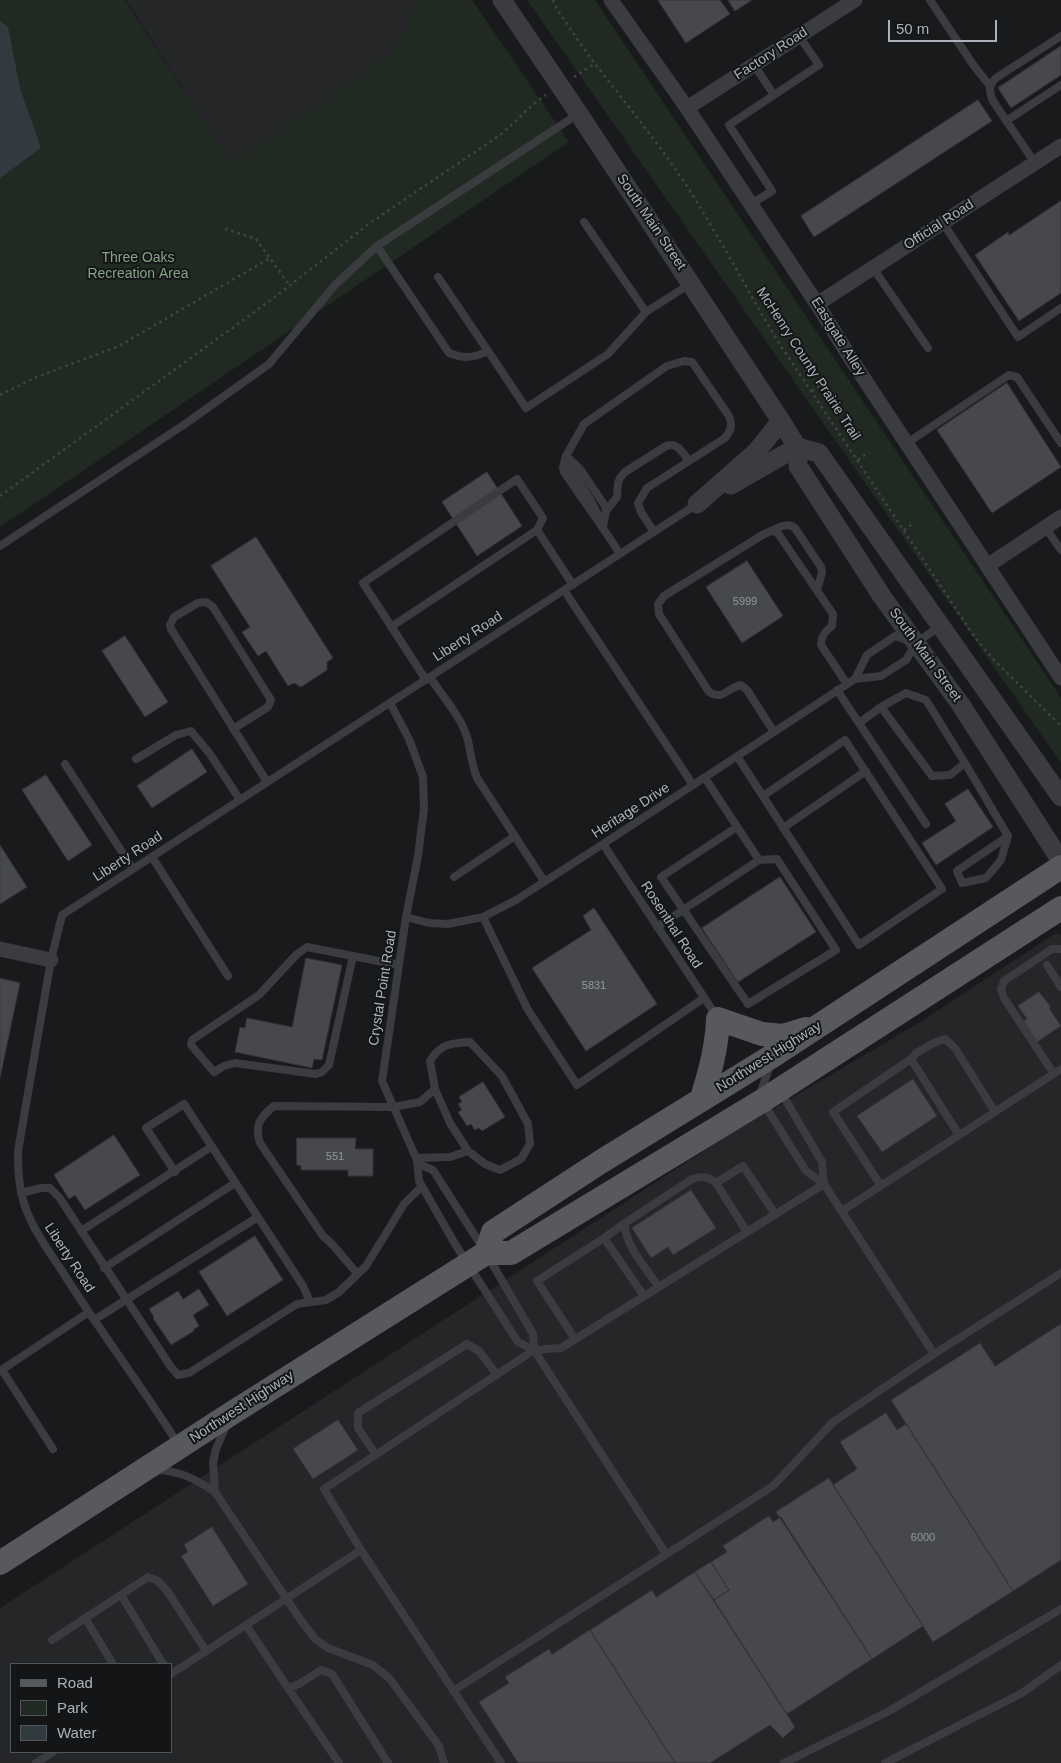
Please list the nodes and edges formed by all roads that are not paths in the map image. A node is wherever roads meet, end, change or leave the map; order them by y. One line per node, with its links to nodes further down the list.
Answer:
1 (502, 0): 12 (street, South Main Street)
2 (611, 0): 11 (street, Eastgate Alley)
3 (855, 0): 5 (street, Factory Road)
4 (930, 0): 9 (lane)
5 (799, 36): 7 (street, Factory Road); 10 (lane)
6 (1061, 36): 9 (lane)
7 (754, 64): 10 (lane); 11 (street, Factory Road)
8 (1061, 85): 13 (lane)
9 (990, 86): 13 (lane)
10 (774, 95): 16 (lane)
11 (687, 108): 16 (street, Eastgate Alley)
12 (579, 114): 19 (lane); 22 (street, South Main Street)
13 (1006, 121): 15 (lane)
14 (1059, 151): 15 (street, Official Road)
15 (1035, 163): 18 (street, Official Road)
16 (751, 204): 23 (street, Eastgate Alley)
17 (584, 222): 25 (lane)
18 (943, 223): 20 (street, Official Road); 24 (lane)
19 (377, 246): 27 (lane); 42 (lane)
20 (873, 268): 23 (street, Official Road); 26 (lane)
21 (438, 277): 27 (lane)
22 (692, 284): 25 (lane); 28 (street, South Main Street)
23 (817, 304): 29 (street, Eastgate Alley)
24 (1061, 308)
25 (646, 312): 27 (lane)
26 (928, 348)
27 (488, 351)
28 (781, 421): 31 (street, South Main Street); 34 (street)
29 (906, 443): 30 (lane); 45 (street, Eastgate Alley)
30 (1061, 443)
31 (798, 447): 34 (street); 49 (street, South Main Street); 51 (street, South Main Street)
32 (566, 456): 33 (lane); 35 (lane); 37 (lane)
33 (688, 461): 35 (lane); 41 (lane)
34 (697, 504): 41 (lane, Liberty Road)
35 (606, 511): 37 (lane)
36 (1061, 517): 38 (street)
37 (603, 527): 44 (lane)
38 (1045, 527): 43 (lane); 45 (street)
39 (537, 530): 46 (lane); 50 (lane); 50 (lane)
40 (771, 531): 47 (lane); 47 (lane); 61 (lane)
41 (654, 532): 44 (lane, Liberty Road)
42 (0, 546)
43 (1061, 550)
44 (620, 554): 46 (lane, Liberty Road)
45 (987, 566): 52 (street, Eastgate Alley)
46 (573, 585): 48 (lane, Liberty Road)
47 (817, 589): 55 (lane)
48 (564, 590): 53 (lane, Liberty Road); 69 (lane)
49 (940, 626): 51 (lane, Heritage Drive); 71 (street, South Main Street)
50 (392, 627): 53 (lane)
51 (916, 643): 54 (lane, Heritage Drive); 54 (lane); 81 (street, South Main Street)
52 (1061, 678)
53 (428, 679): 57 (lane, Liberty Road); 76 (lane)
54 (855, 679): 55 (lane, Heritage Drive)
55 (847, 684): 56 (lane, Heritage Drive)
56 (837, 690): 59 (lane); 61 (lane, Heritage Drive)
57 (390, 704): 68 (lane, Liberty Road); 88 (lane, Crystal Point Road)
58 (881, 707): 59 (lane); 64 (lane); 64 (lane)
59 (859, 723): 73 (lane)
60 (233, 729): 60 (lane); 68 (lane)
61 (774, 732): 62 (lane, Heritage Drive)
62 (737, 756): 67 (lane, Heritage Drive); 70 (lane)
63 (136, 759): 72 (lane)
64 (965, 763): 77 (lane)
65 (65, 764): 83 (lane)
66 (866, 771): 70 (lane); 75 (lane); 75 (lane)
67 (705, 778): 69 (lane, Heritage Drive); 74 (lane)
68 (267, 782): 72 (lane, Liberty Road)
69 (694, 785): 78 (lane, Heritage Drive)
70 (762, 796): 75 (lane)
71 (1061, 797)
72 (240, 800): 79 (lane, Liberty Road)
73 (926, 824)
74 (737, 827): 80 (lane); 87 (lane)
75 (783, 828)
76 (515, 836): 84 (lane); 85 (lane)
77 (1008, 836): 77 (lane)
78 (603, 844): 85 (lane, Heritage Drive); 90 (lane, Rosenthal Road)
79 (152, 857): 83 (lane, Liberty Road); 97 (lane)
80 (759, 860): 87 (lane); 87 (lane)
81 (1061, 860)
82 (1061, 867): 101 (main road, Northwest Highway)
83 (133, 869): 94 (lane, Liberty Road)
84 (454, 877)
85 (544, 881): 89 (lane, Heritage Drive)
86 (1061, 908): 106 (main road)
87 (683, 910): 90 (lane)
88 (406, 917): 89 (lane, Heritage Drive); 95 (lane, Crystal Point Road)
89 (483, 917): 99 (lane)
90 (657, 927): 99 (lane, Rosenthal Road)
91 (1061, 948): 104 (lane)
92 (0, 949): 94 (street)
93 (353, 956): 93 (lane); 95 (lane)
94 (51, 960): 120 (lane, Liberty Road)
95 (399, 965): 108 (lane, Crystal Point Road)
96 (1048, 965): 98 (lane)
97 (228, 976)
98 (1061, 987)
99 (704, 998): 100 (lane, Rosenthal Road)
100 (718, 1019): 101 (main road); 107 (main road)
101 (818, 1026): 102 (main road, Northwest Highway)
102 (774, 1055): 106 (lane); 107 (main road, Northwest Highway)
103 (911, 1059): 109 (lane); 110 (lane); 119 (lane)
104 (1057, 1071): 109 (lane)
105 (435, 1089): 108 (lane); 112 (lane); 112 (lane)
106 (771, 1095): 117 (lane); 117 (lane); 128 (main road)
107 (702, 1098): 128 (main road, Northwest Highway)
108 (394, 1107): 113 (lane, Crystal Point Road); 131 (lane)
109 (995, 1112): 110 (lane)
110 (959, 1135): 119 (lane)
111 (212, 1147): 114 (lane); 114 (lane); 115 (lane)
112 (468, 1151): 113 (lane)
113 (417, 1159): 118 (lane); 128 (lane, Crystal Point Road)
114 (175, 1172): 125 (lane)
115 (235, 1183): 123 (lane); 129 (lane)
116 (716, 1183): 122 (lane); 124 (lane); 126 (lane)
117 (824, 1184): 121 (lane); 122 (lane)
118 (422, 1186): 128 (lane); 131 (lane)
119 (881, 1186): 121 (lane)
120 (21, 1193): 125 (lane); 136 (lane, Liberty Road)
121 (842, 1211): 140 (lane)
122 (775, 1214): 126 (lane)
123 (258, 1217): 134 (lane); 135 (lane)
124 (625, 1223): 127 (lane); 132 (lane)
125 (81, 1232): 129 (lane)
126 (747, 1232): 132 (lane)
127 (604, 1238): 133 (lane); 138 (lane)
128 (477, 1259): 139 (lane); 139 (lane); 143 (main road, Northwest Highway)
129 (104, 1268): 134 (lane)
130 (1061, 1273): 140 (lane)
131 (358, 1274): 135 (lane)
132 (659, 1287): 133 (lane)
133 (644, 1296): 138 (lane)
134 (127, 1300): 135 (lane); 137 (lane)
135 (310, 1302)
136 (89, 1312): 137 (lane, Liberty Road); 141 (lane)
137 (94, 1320): 144 (lane, Liberty Road)
138 (574, 1339): 139 (lane)
139 (534, 1350): 142 (lane); 150 (lane)
140 (934, 1354): 150 (lane)
141 (1, 1370): 145 (lane)
142 (497, 1375): 146 (lane); 146 (lane)
143 (232, 1413): 144 (main road, Northwest Highway); 148 (lane)
144 (180, 1446): 147 (main road, Northwest Highway)
145 (53, 1449)
146 (376, 1455): 149 (lane)
147 (143, 1470): 148 (lane); 151 (main road, Northwest Highway)
148 (215, 1492): 153 (lane)
149 (361, 1550): 153 (lane); 164 (lane)
150 (666, 1554): 164 (lane)
151 (0, 1564)
152 (120, 1595): 155 (lane); 158 (lane); 160 (lane)
153 (287, 1598): 156 (lane); 169 (lane)
154 (1061, 1609): 171 (lane)
155 (85, 1618): 157 (lane); 159 (lane)
156 (246, 1624): 158 (lane); 163 (lane)
157 (52, 1640)
158 (206, 1651): 162 (lane)
159 (112, 1663)
160 (162, 1663)
161 (1061, 1665): 172 (lane)
162 (172, 1673)
163 (288, 1688): 167 (lane); 168 (lane)
164 (453, 1691): 170 (lane)
165 (51, 1753): 166 (lane)
166 (36, 1763)
167 (339, 1763)
168 (388, 1763)
169 (444, 1763)
170 (501, 1763)
171 (784, 1763)
172 (885, 1763)

